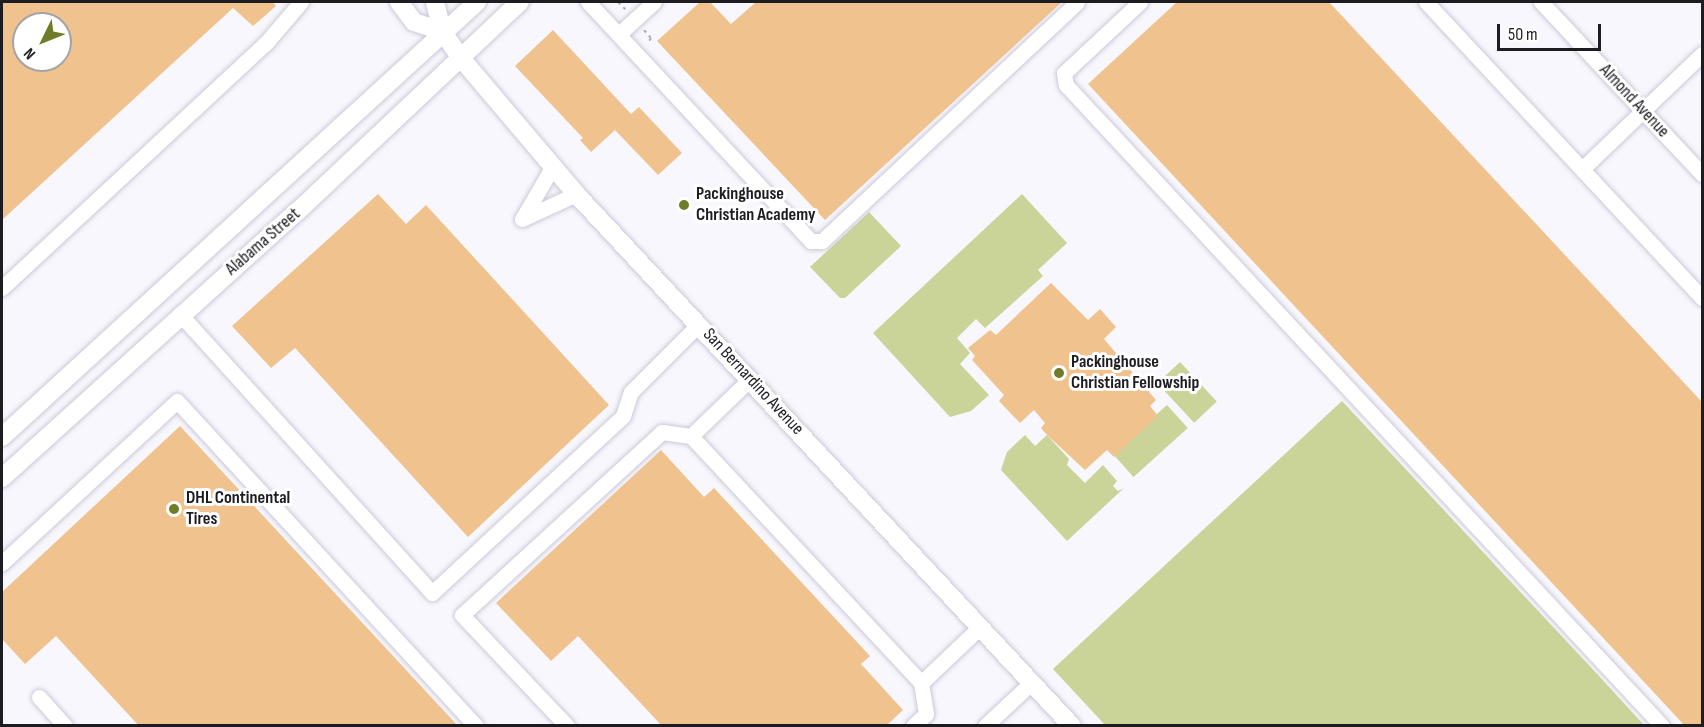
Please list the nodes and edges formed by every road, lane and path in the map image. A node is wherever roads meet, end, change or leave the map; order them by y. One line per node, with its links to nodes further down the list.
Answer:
1 (301, 2): 21 (street)
2 (399, 2): 12 (main road)
3 (435, 2): 12 (main road, San Bernardino Avenue)
4 (477, 2): 12 (main road, Alabama Street)
5 (520, 2): 15 (main road, Alabama Street)
6 (588, 2): 13 (street)
7 (654, 2): 13 (street)
8 (1077, 2): 13 (street)
9 (1140, 2): 40 (street)
10 (1426, 2): 18 (street)
11 (1541, 2): 16 (street, Almond Avenue)
12 (442, 31): 15 (main road, San Bernardino Avenue); 27 (main road, Alabama Street)
13 (619, 34)
14 (1702, 54): 16 (street)
15 (460, 57): 17 (main road, San Bernardino Avenue); 23 (main road, Alabama Street)
16 (1644, 111): 18 (street); 19 (street, Almond Avenue)
17 (553, 166): 20 (main road, San Bernardino Avenue); 20 (street)
18 (1582, 169): 22 (street)
19 (1702, 174)
20 (576, 194): 24 (main road, San Bernardino Avenue)
21 (2, 288)
22 (1702, 298)
23 (180, 314): 24 (street); 28 (main road, Alabama Street)
24 (699, 324): 25 (main road, San Bernardino Avenue)
25 (750, 379): 26 (street); 30 (main road, San Bernardino Avenue)
26 (691, 436): 32 (street); 36 (street)
27 (2, 437)
28 (2, 478)
29 (2, 562): 35 (street)
30 (980, 627): 31 (main road, San Bernardino Avenue); 32 (street)
31 (1032, 682): 38 (street); 39 (main road, San Bernardino Avenue)
32 (921, 683): 37 (street)
33 (39, 697): 34 (street)
34 (65, 726)
35 (476, 726)
36 (567, 726)
37 (913, 726)
38 (985, 726)
39 (1072, 726)
40 (1662, 726)

